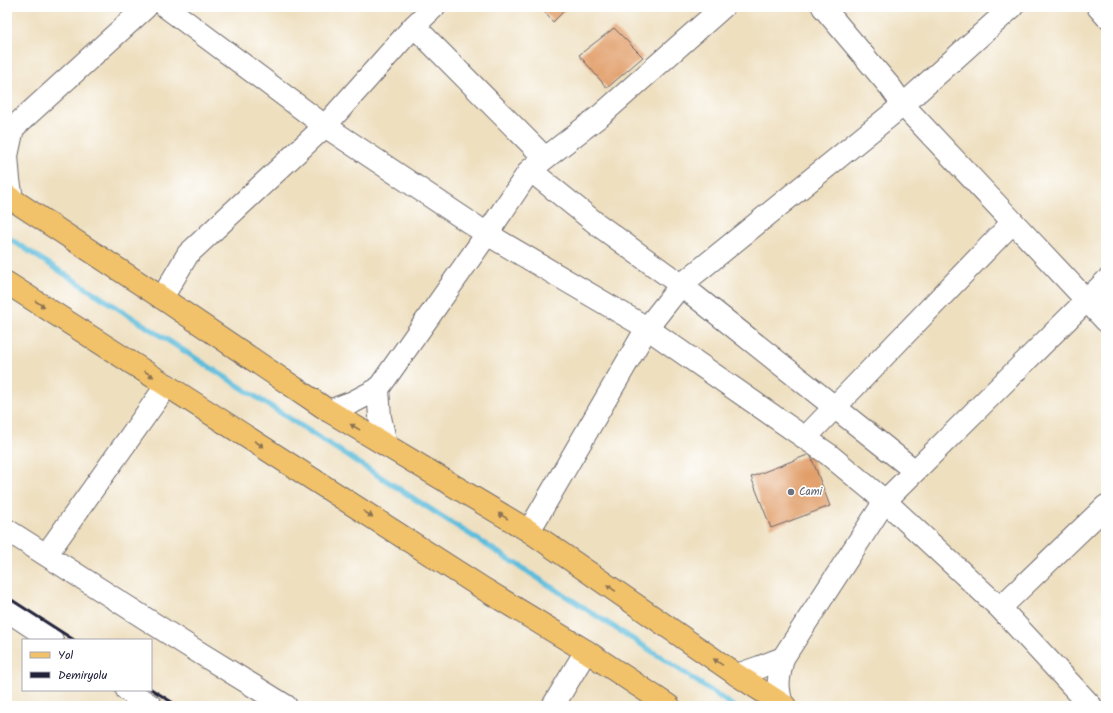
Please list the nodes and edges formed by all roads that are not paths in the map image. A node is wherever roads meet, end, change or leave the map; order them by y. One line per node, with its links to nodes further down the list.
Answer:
1 (146, 7): 12 (street)
2 (166, 7): 11 (street)
3 (434, 7): 9 (street)
4 (723, 7): 13 (street)
5 (823, 7): 10 (street)
6 (1012, 7): 10 (street)
7 (1098, 7): 8 (street)
8 (1106, 16)
9 (414, 26): 11 (street); 13 (street)
10 (903, 105): 15 (street); 19 (street)
11 (325, 126): 16 (street); 20 (street)
12 (10, 129): 14 (street)
13 (538, 164): 16 (street); 19 (street)
14 (9, 198): 20 (main road)
15 (1013, 222): 21 (street); 26 (street)
16 (487, 234): 23 (street); 25 (street)
17 (1106, 281): 21 (street)
18 (7, 283): 24 (main road, one-way to 24)
19 (681, 285): 23 (street); 26 (street)
20 (162, 298): 27 (main road)
21 (1086, 301): 22 (street); 30 (street)
22 (1106, 321)
23 (647, 328): 28 (street); 34 (street)
24 (167, 385): 35 (street); 39 (main road, one-way to 39)
25 (378, 389): 27 (street); 29 (street)
26 (834, 408): 28 (street); 30 (street)
27 (329, 411): 29 (main road, one-way to 27)
28 (805, 438): 31 (street)
29 (386, 445): 34 (main road, one-way to 29)
30 (915, 471): 31 (street)
31 (885, 501): 36 (street); 40 (street)
32 (1106, 506): 36 (street)
33 (7, 530): 35 (street)
34 (529, 531): 41 (main road, one-way to 34)
35 (46, 555): 45 (street)
36 (1000, 608): 48 (street)
37 (7, 610): 38 (street)
38 (50, 639)
39 (586, 651): 46 (street); 47 (main road)
40 (783, 658): 41 (street); 43 (street)
41 (737, 675): 43 (main road)
42 (128, 691): 44 (street)
43 (784, 705)
44 (150, 706)
45 (286, 706)
46 (553, 706)
47 (669, 706)
48 (1091, 706)

